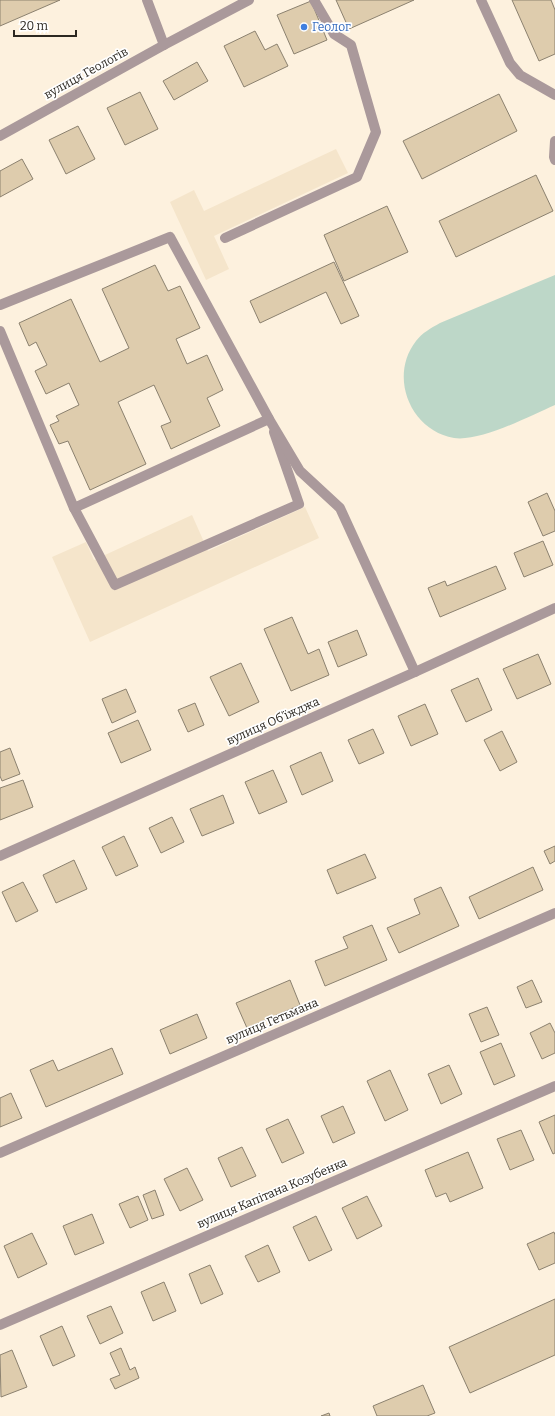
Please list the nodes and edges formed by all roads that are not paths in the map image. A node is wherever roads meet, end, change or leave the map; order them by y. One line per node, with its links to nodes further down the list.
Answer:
1 (147, 0): 5 (street)
2 (249, 0): 5 (street, вулиця Геологів)
3 (314, 0): 10 (street)
4 (481, 0): 6 (street)
5 (164, 45): 7 (street, вулиця Геологів)
6 (555, 95)
7 (0, 136)
8 (555, 141): 9 (street)
9 (555, 160)
10 (225, 238)
11 (0, 305): 13 (street)
12 (0, 331): 14 (street)
13 (269, 419): 14 (street); 14 (street); 16 (street)
14 (74, 508)
15 (555, 608): 16 (street, вулиця Обʼїжджа)
16 (416, 672): 17 (street, вулиця Обʼїжджа)
17 (0, 856)
18 (555, 913): 20 (street, вулиця Гетьмана)
19 (555, 1086): 21 (street, вулиця Капітана Козубенка)
20 (0, 1153)
21 (0, 1325)

